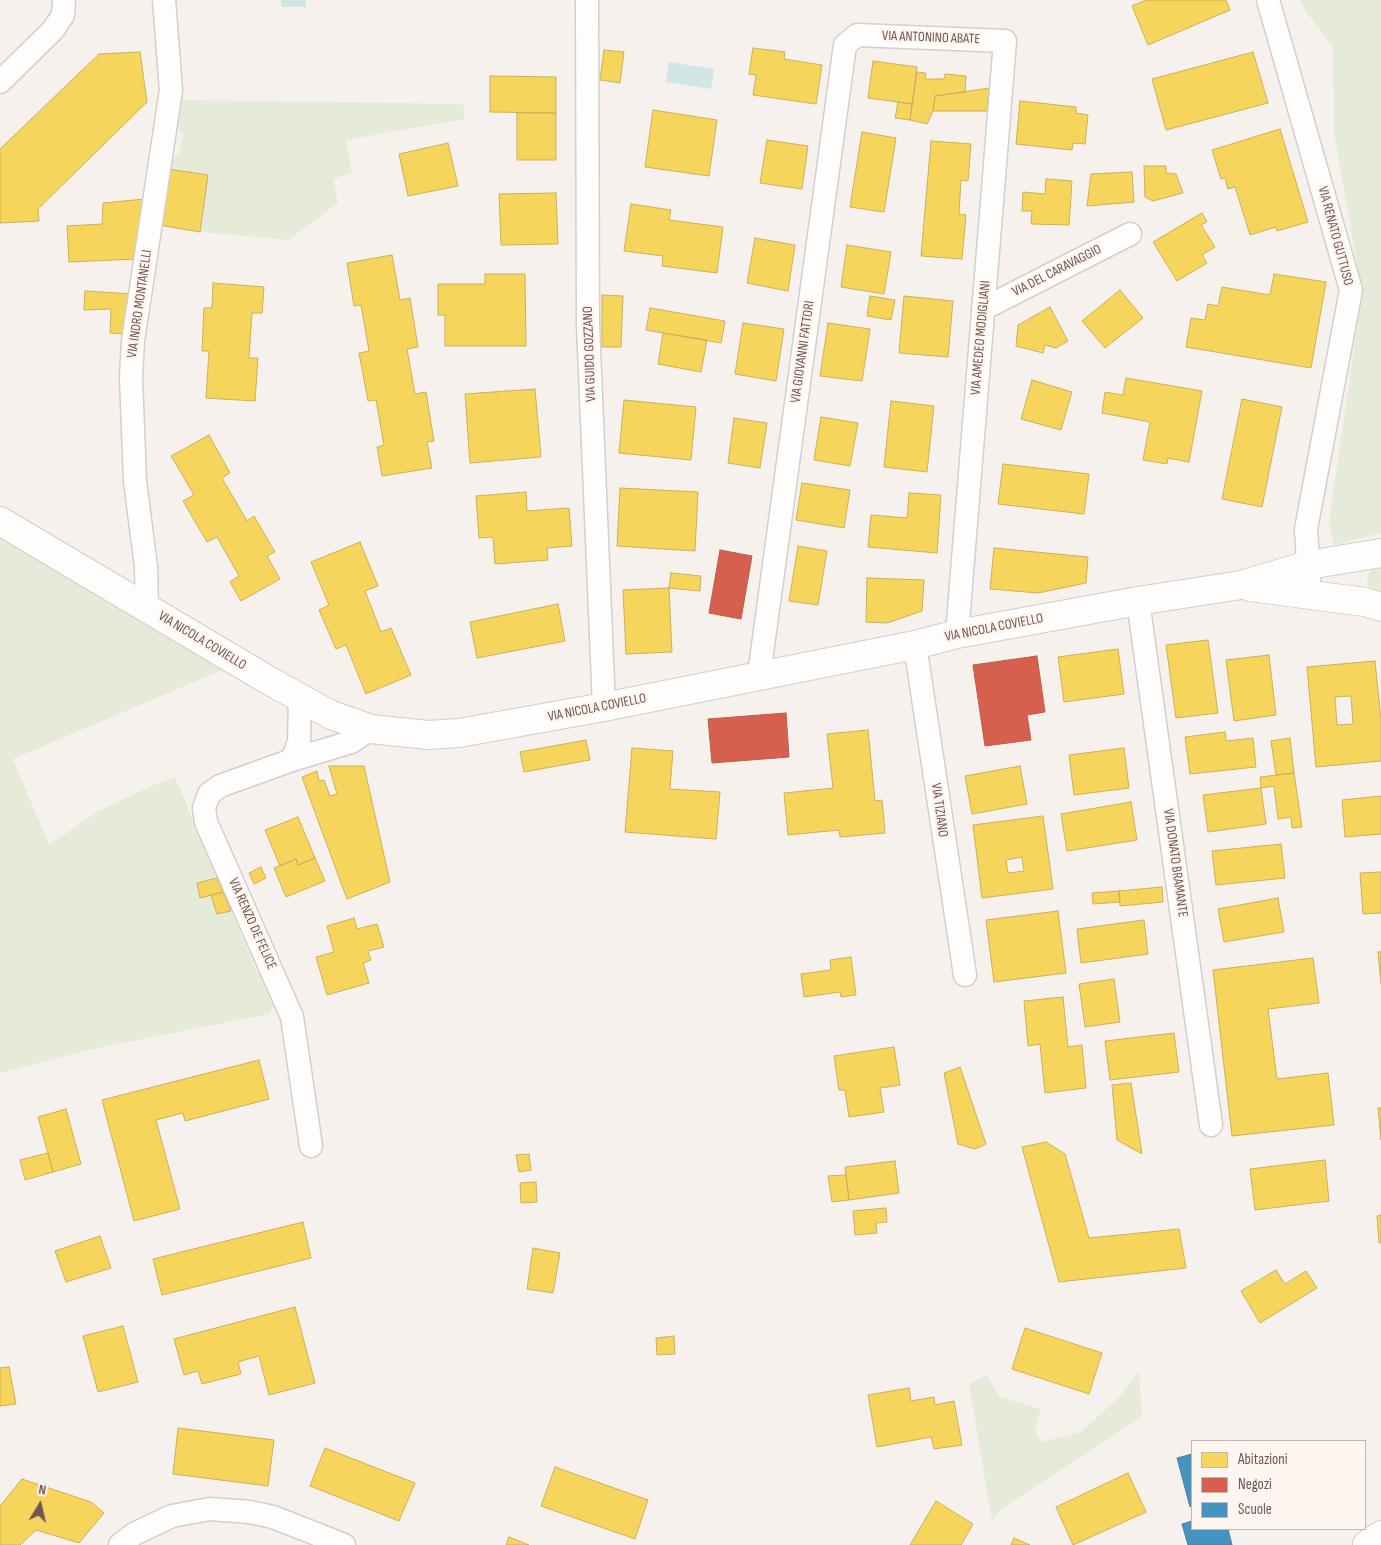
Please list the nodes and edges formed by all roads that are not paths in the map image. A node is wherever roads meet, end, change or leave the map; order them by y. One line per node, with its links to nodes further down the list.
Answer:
1 (64, 0): 7 (street)
2 (164, 0): 17 (street, VIA INDRO MONTANELLI)
3 (587, 0): 22 (street, VIA GUIDO GOZZANO)
4 (1268, 0): 12 (street, VIA RENATO GUTTUSO)
5 (857, 36): 6 (street, VIA ANTONINO ABATE); 20 (street, VIA GIOVANNI FATTORI)
6 (1005, 41): 9 (street, VIA AMEDEO MODIGLIANI)
7 (0, 82)
8 (1130, 234): 9 (street, VIA DEL CARAVAGGIO)
9 (983, 309): 18 (street, VIA AMEDEO MODIGLIANI)
10 (0, 521): 17 (main road, VIA NICOLA COVIELLO)
11 (1374, 554): 12 (main road); 16 (main road)
12 (1308, 565): 13 (main road); 14 (street, VIA RENATO GUTTUSO)
13 (1241, 585): 14 (main road); 15 (main road, VIA NICOLA COVIELLO)
14 (1310, 595): 16 (main road)
15 (1138, 601): 18 (main road, VIA NICOLA COVIELLO); 26 (street, VIA DONATO BRAMANTE)
16 (1373, 604)
17 (147, 608): 21 (main road, VIA NICOLA COVIELLO)
18 (957, 634): 19 (main road, VIA NICOLA COVIELLO)
19 (915, 645): 20 (main road, VIA NICOLA COVIELLO); 25 (street, VIA TIZIANO)
20 (758, 675): 22 (main road, VIA NICOLA COVIELLO)
21 (300, 699): 23 (main road, VIA NICOLA COVIELLO); 24 (street)
22 (604, 707): 23 (main road, VIA NICOLA COVIELLO)
23 (372, 729): 24 (street, VIA RENZO DE FELICE)
24 (292, 760): 27 (street, VIA RENZO DE FELICE)
25 (965, 975)
26 (1211, 1125)
27 (311, 1146)
28 (1381, 1535): 31 (main road)
29 (120, 1545): 30 (street)
30 (344, 1545)
31 (1367, 1545)

